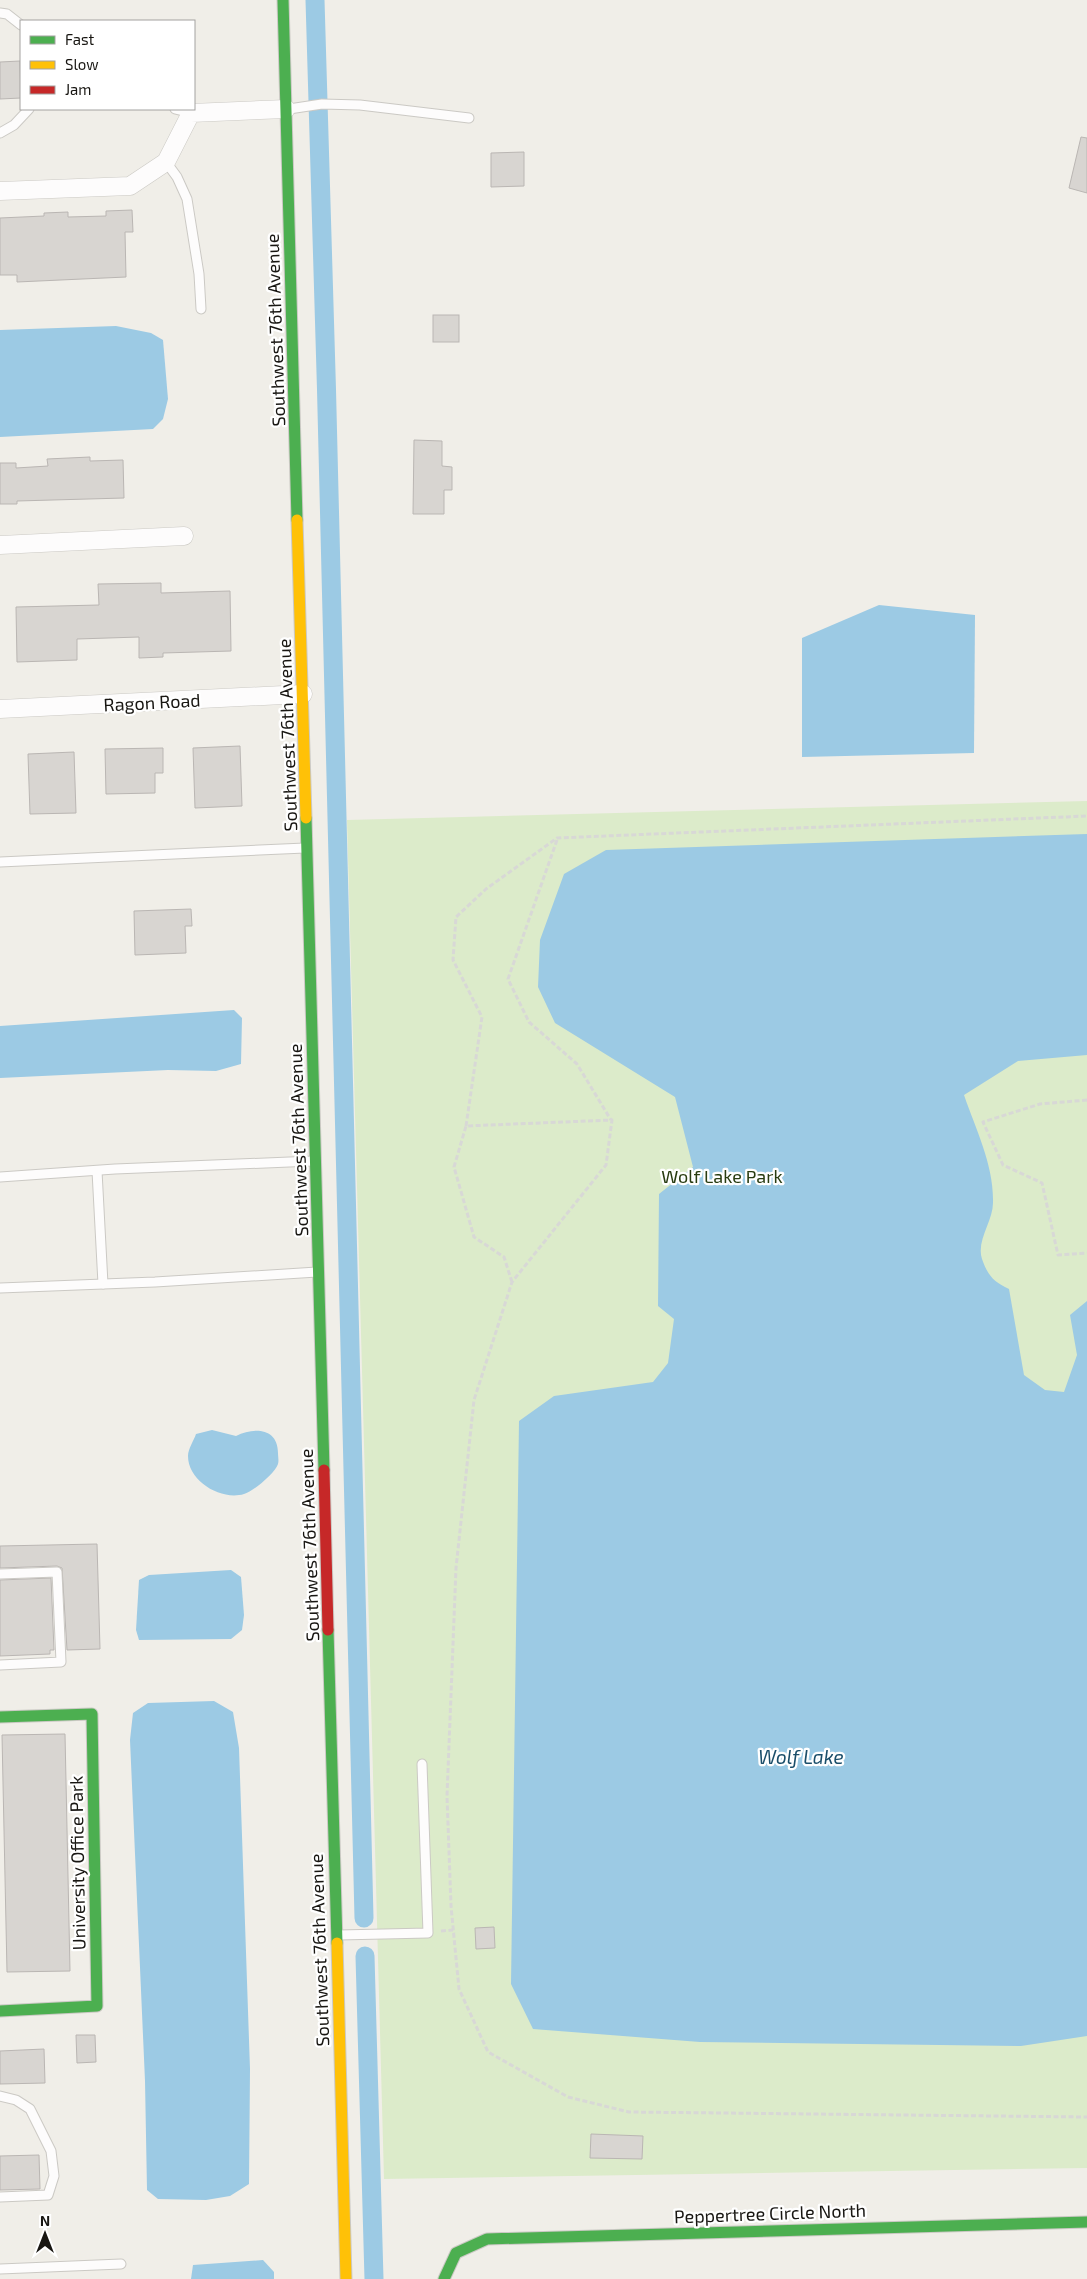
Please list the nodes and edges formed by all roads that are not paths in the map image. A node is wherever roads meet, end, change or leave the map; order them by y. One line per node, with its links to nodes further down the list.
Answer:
1 (283, 0): 4 (street, Southwest 76th Avenue)
2 (0, 13): 3 (lane)
3 (20, 24)
4 (286, 109): 6 (street); 7 (lane); 14 (street, Southwest 76th Avenue)
5 (28, 110): 8 (lane)
6 (183, 111): 9 (street)
7 (469, 118)
8 (0, 133)
9 (166, 162): 10 (street); 11 (lane)
10 (0, 191)
11 (200, 310)
12 (184, 536): 13 (street)
13 (0, 545)
14 (303, 694): 15 (street, Ragon Road); 16 (street, Southwest 76th Avenue)
15 (0, 709)
16 (307, 848): 17 (lane); 18 (street, Southwest 76th Avenue)
17 (0, 862)
18 (316, 1161): 19 (lane); 21 (street, Southwest 76th Avenue)
19 (97, 1171): 20 (lane); 22 (lane)
20 (0, 1177)
21 (319, 1272): 22 (lane); 28 (street, Southwest 76th Avenue)
22 (103, 1284): 23 (lane)
23 (0, 1288)
24 (0, 1574): 25 (lane)
25 (0, 1665)
26 (0, 1717): 29 (street, University Office Park)
27 (422, 1764): 28 (lane)
28 (336, 1935): 35 (street, Southwest 76th Avenue)
29 (0, 2011)
30 (0, 2096): 31 (lane)
31 (0, 2197)
32 (1087, 2222): 36 (street, Peppertree Circle North)
33 (121, 2264): 34 (lane)
34 (0, 2269)
35 (346, 2279)
36 (444, 2279)

